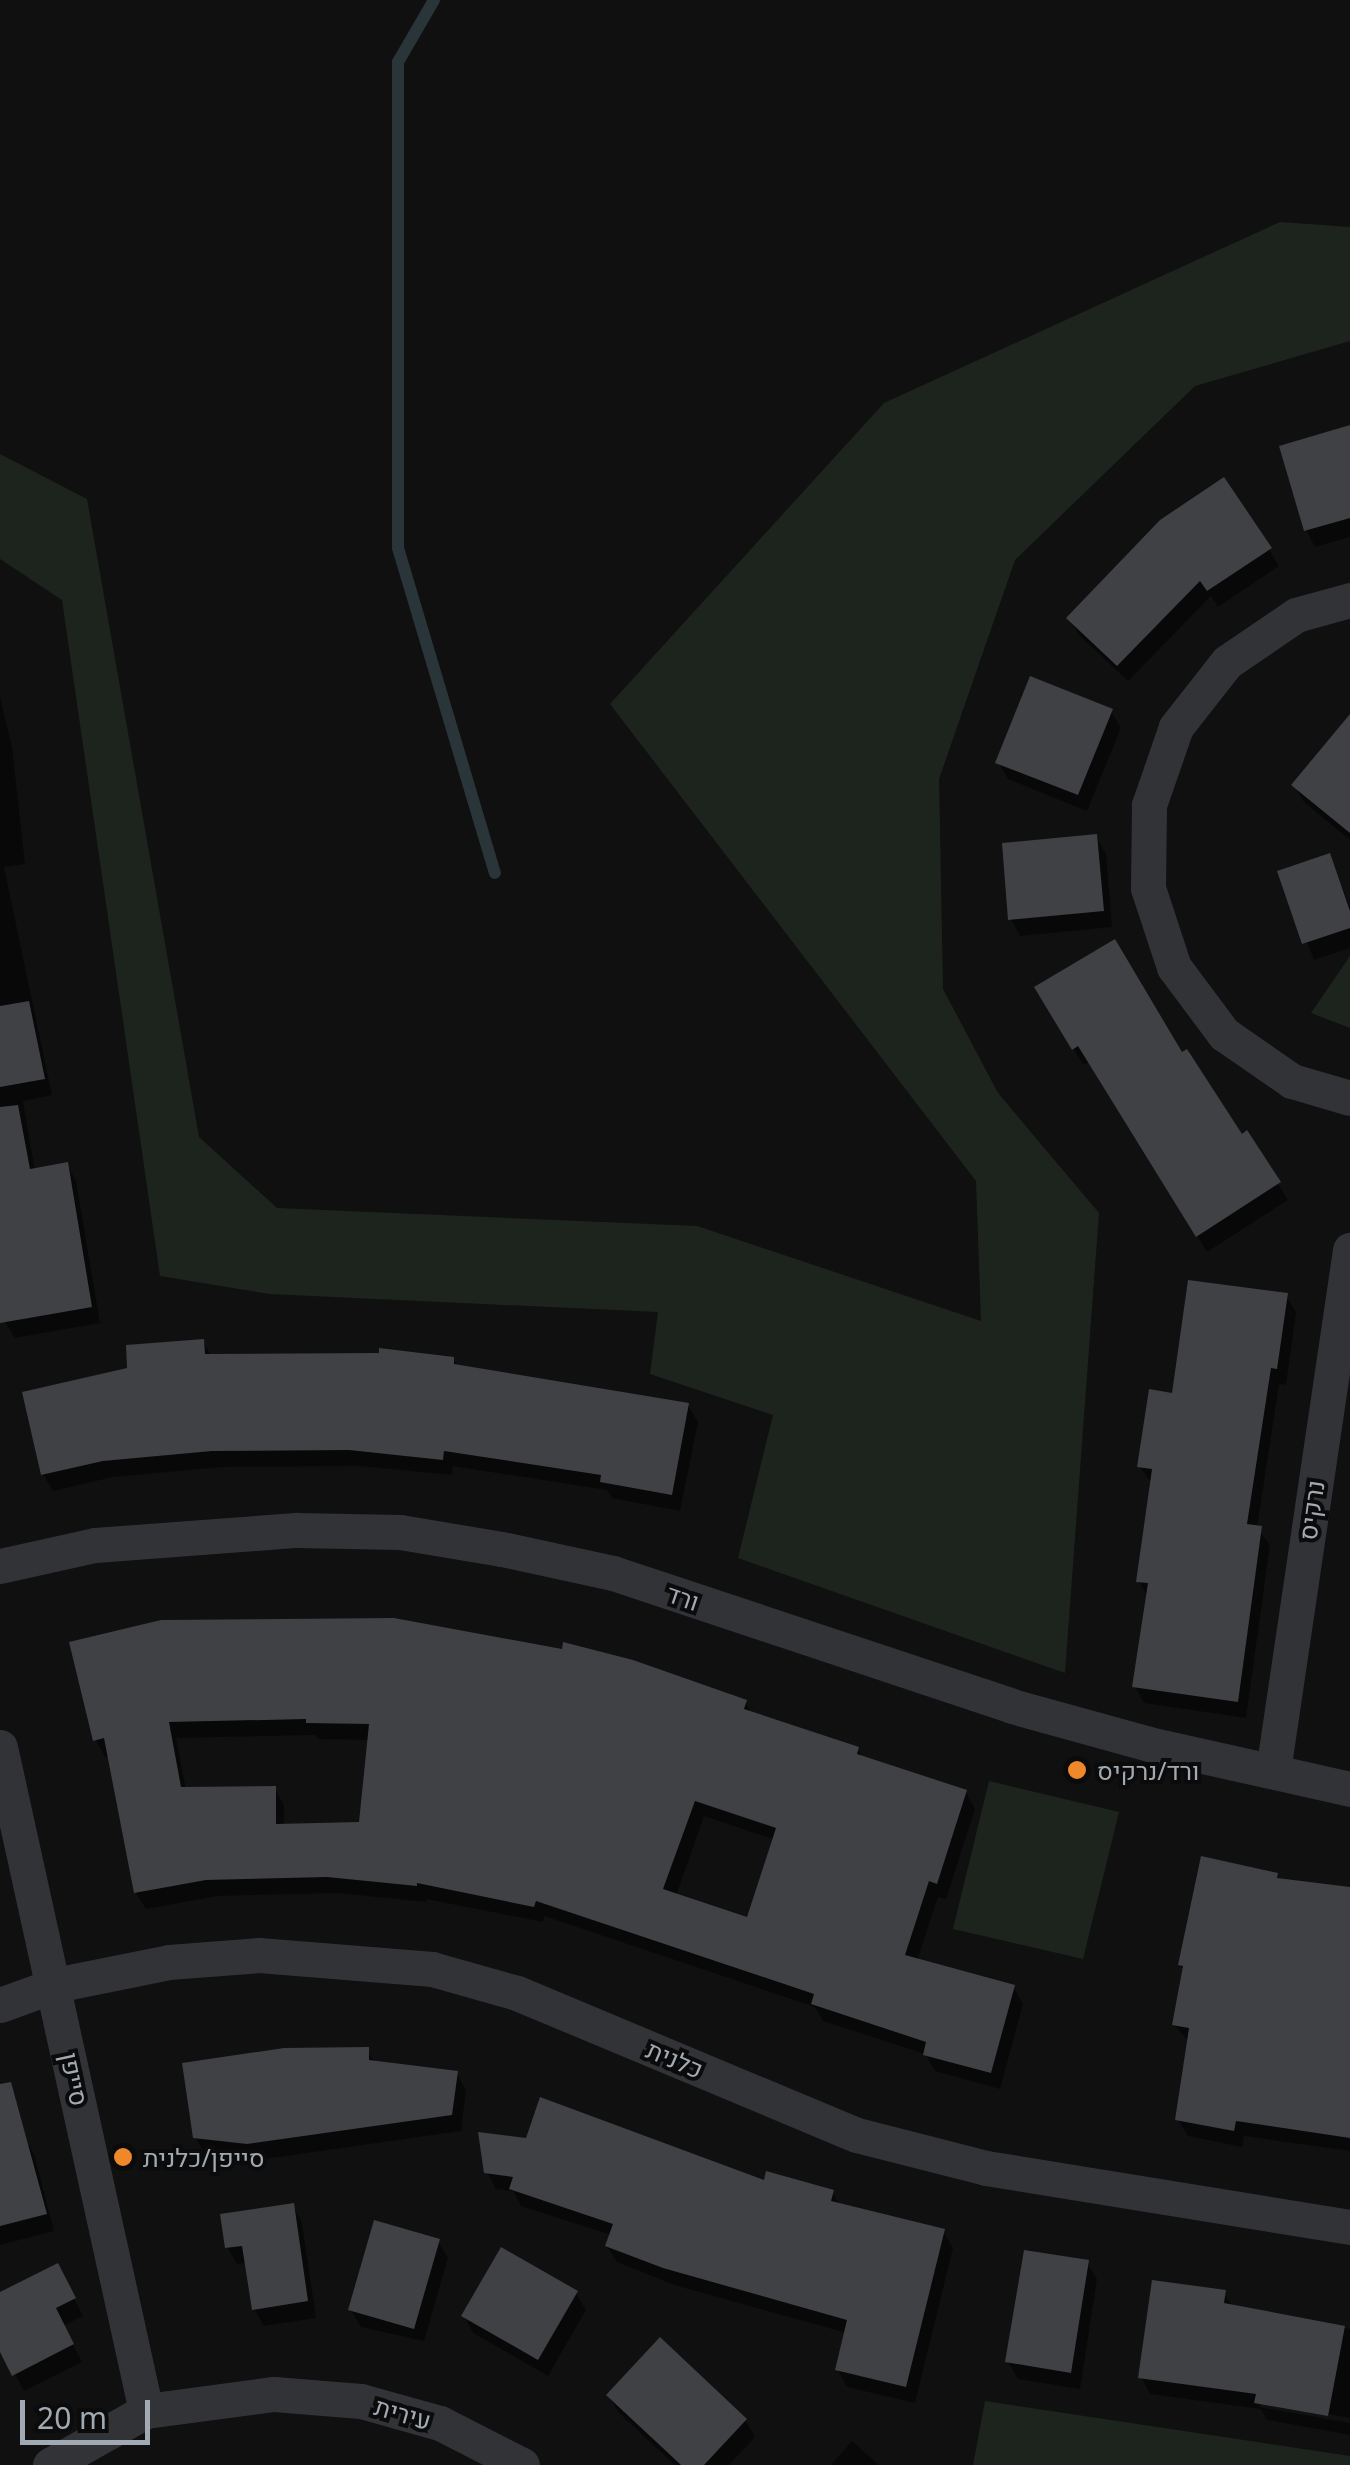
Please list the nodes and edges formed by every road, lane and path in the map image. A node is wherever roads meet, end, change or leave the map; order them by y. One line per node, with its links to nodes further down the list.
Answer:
1 (1350, 600): 2 (street)
2 (1350, 1098)
3 (1350, 1250): 6 (street, נרקיס)
4 (0, 1566): 6 (street, ורד)
5 (0, 1748): 8 (street, סייפן)
6 (1272, 1771): 7 (street, ורד)
7 (1350, 1788)
8 (54, 1985): 9 (street, כלנית); 10 (street, כלנית); 11 (street, סייפן)
9 (0, 2005)
10 (1350, 2227)
11 (146, 2411): 12 (street, עירית); 13 (street, עירית)
12 (50, 2465)
13 (522, 2465)

